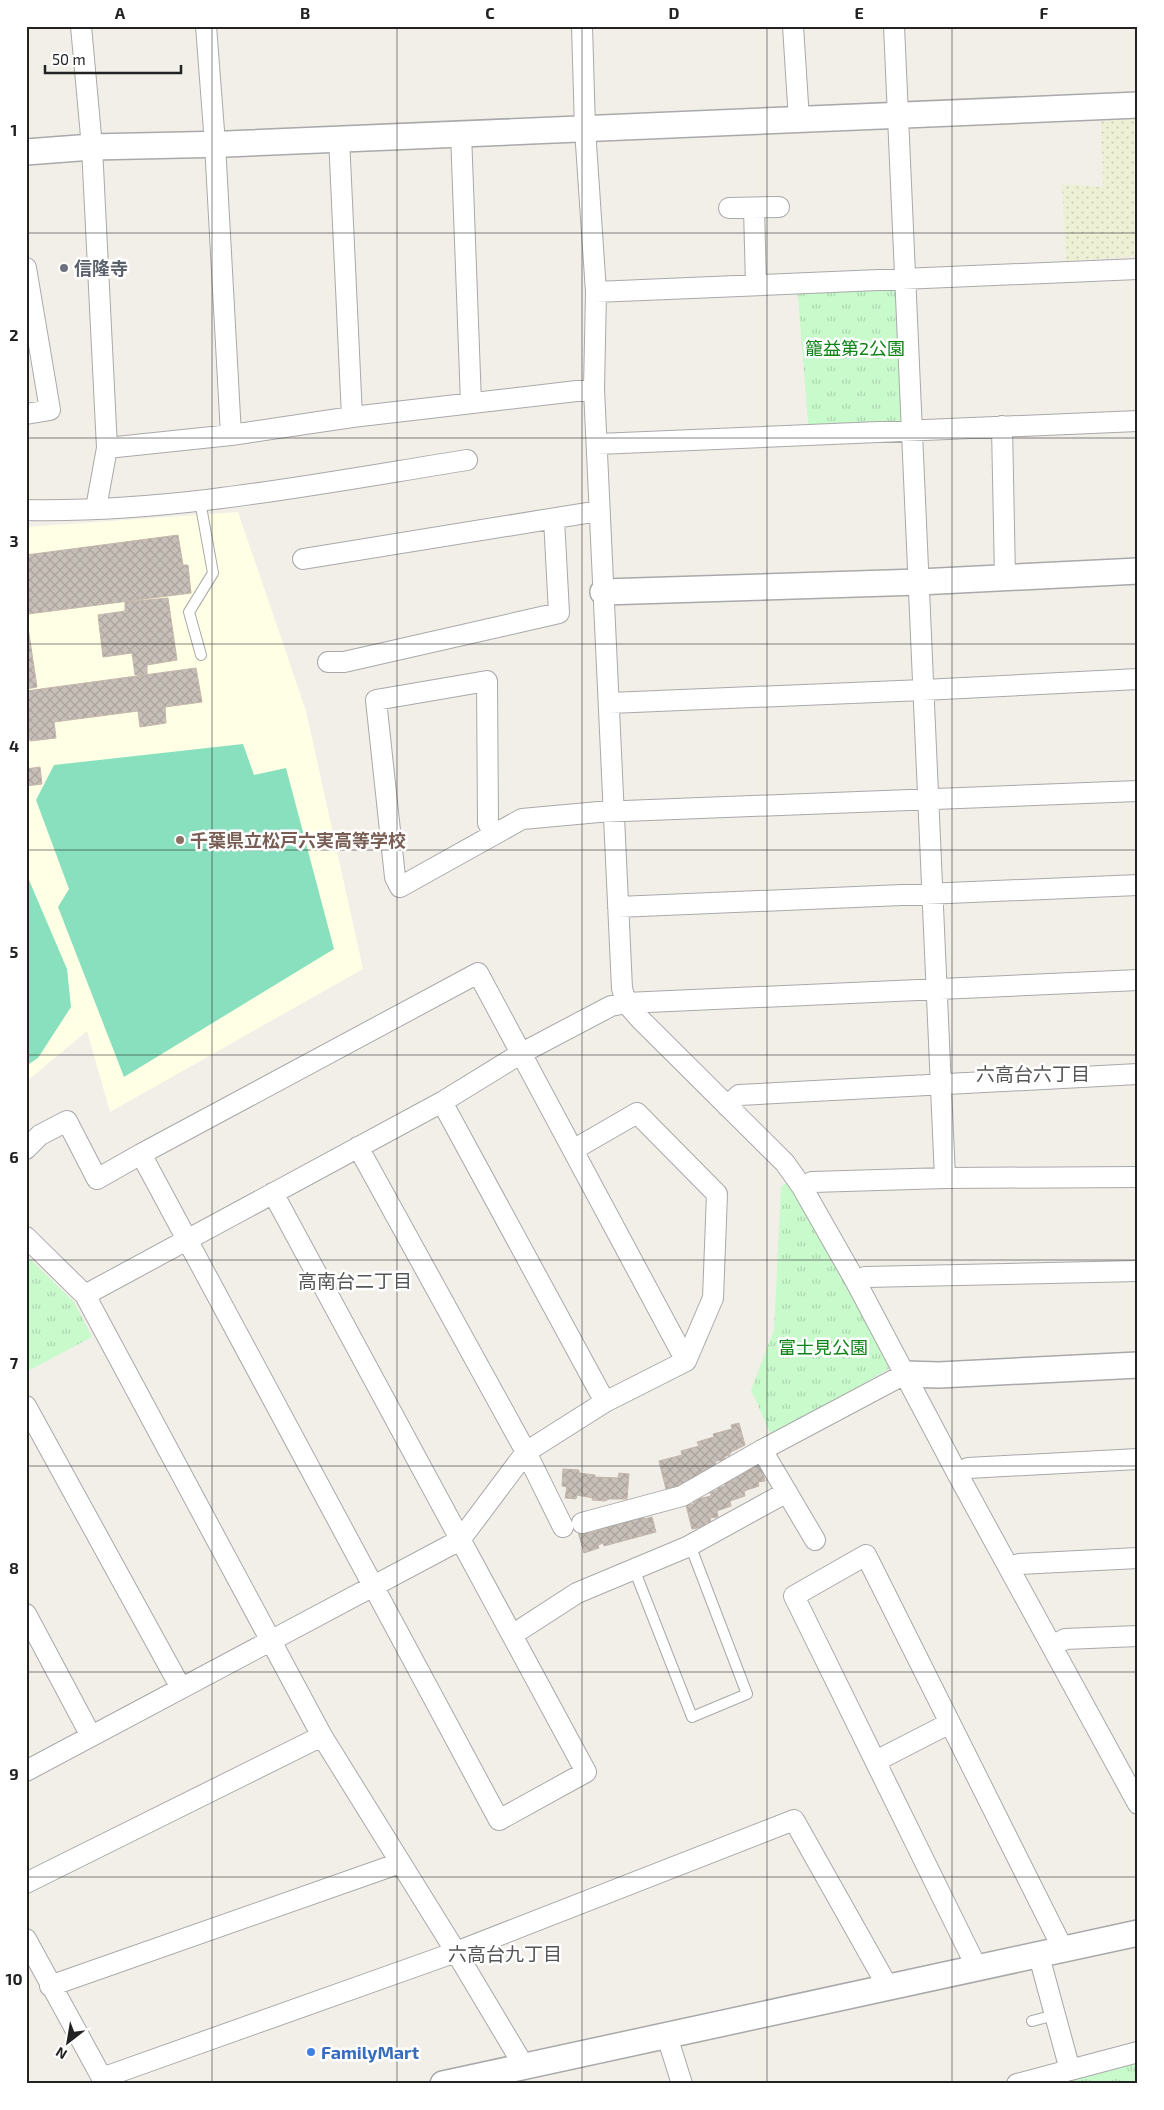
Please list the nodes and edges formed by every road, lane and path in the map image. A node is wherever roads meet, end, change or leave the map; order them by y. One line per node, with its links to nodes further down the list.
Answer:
1 (82, 26): 13 (street)
2 (206, 26): 12 (street)
3 (582, 26): 9 (street)
4 (792, 26): 8 (street)
5 (894, 26): 7 (street)
6 (1138, 105): 7 (street)
7 (898, 116): 8 (street); 20 (street)
8 (799, 120): 9 (street)
9 (585, 129): 10 (street); 22 (street)
10 (461, 133): 11 (street); 24 (street)
11 (339, 138): 12 (street); 26 (street)
12 (215, 144): 13 (street); 30 (street)
13 (92, 147): 14 (street); 32 (street)
14 (26, 152)
15 (779, 207): 17 (street)
16 (729, 208): 17 (street)
17 (754, 208): 21 (street)
18 (26, 268): 25 (street)
19 (1138, 269): 20 (street)
20 (905, 280): 21 (street); 29 (street)
21 (756, 285): 22 (street)
22 (596, 292): 23 (street)
23 (594, 389): 24 (street); 31 (street)
24 (471, 403): 26 (street)
25 (26, 414)
26 (352, 417): 30 (street)
27 (1138, 421): 28 (street)
28 (1002, 426): 29 (street); 41 (street)
29 (912, 430): 31 (street); 42 (street)
30 (231, 435): 32 (street)
31 (598, 444): 37 (street)
32 (107, 448): 35 (street)
33 (467, 460): 34 (street)
34 (200, 501): 35 (street); 44 (lane)
35 (96, 508): 36 (street)
36 (26, 510)
37 (599, 511): 38 (street); 43 (street)
38 (554, 519): 39 (street); 45 (street)
39 (304, 559)
40 (1138, 571): 41 (street)
41 (1005, 578): 42 (street)
42 (919, 582): 43 (street); 47 (street)
43 (602, 592): 48 (street)
44 (201, 655)
45 (328, 662)
46 (1138, 678): 47 (street)
47 (924, 690): 48 (street); 50 (street)
48 (610, 703): 51 (street)
49 (1138, 791): 50 (street)
50 (927, 799): 51 (street); 54 (street)
51 (613, 812): 52 (street); 55 (street)
52 (494, 834): 52 (street)
53 (1138, 884): 54 (street)
54 (932, 892): 55 (street); 57 (street)
55 (618, 907): 58 (street)
56 (1138, 980): 57 (street)
57 (936, 989): 58 (street); 61 (street)
58 (626, 1003): 59 (street); 63 (street)
59 (520, 1054): 62 (street); 66 (street); 67 (street)
60 (1138, 1074): 61 (street)
61 (940, 1084): 63 (street); 69 (street)
62 (442, 1102): 64 (street); 80 (street)
63 (727, 1106): 70 (street)
64 (358, 1147): 71 (street); 83 (street)
65 (26, 1149): 67 (street)
66 (573, 1150): 77 (street); 77 (street)
67 (141, 1154): 73 (street)
68 (1138, 1177): 69 (street)
69 (945, 1178): 70 (street)
70 (802, 1187): 75 (street)
71 (273, 1193): 73 (street); 87 (street)
72 (26, 1237): 76 (street)
73 (188, 1241): 76 (street); 93 (street)
74 (1138, 1271): 75 (street)
75 (856, 1282): 79 (street)
76 (85, 1295): 97 (street)
77 (686, 1361): 80 (street)
78 (1138, 1365): 79 (street)
79 (905, 1374): 82 (street); 85 (street)
80 (604, 1402): 83 (street)
81 (26, 1406): 99 (street)
82 (762, 1450): 83 (street); 86 (street)
83 (526, 1452): 87 (street)
84 (1138, 1459): 85 (street)
85 (957, 1473): 91 (street)
86 (787, 1492): 88 (street); 89 (street)
87 (460, 1540): 93 (street); 95 (street)
88 (815, 1540)
89 (690, 1545): 92 (street); 92 (lane)
90 (1138, 1558): 91 (street)
91 (1009, 1567): 98 (street)
92 (634, 1569): 95 (street)
93 (373, 1587): 95 (street); 97 (street)
94 (26, 1614): 101 (street)
95 (512, 1635)
96 (1138, 1636): 98 (street)
97 (270, 1642): 99 (street); 102 (street)
98 (1053, 1646): 105 (street)
99 (181, 1688): 101 (street)
100 (950, 1723): 103 (street); 103 (street); 110 (street)
101 (91, 1736): 104 (street)
102 (322, 1736): 106 (street); 107 (street)
103 (876, 1761): 113 (street)
104 (26, 1771)
105 (1138, 1804)
106 (400, 1863): 111 (street); 114 (street)
107 (26, 1883)
108 (1138, 1933): 110 (street)
109 (26, 1939): 114 (street)
110 (1064, 1949): 112 (street)
111 (456, 1952): 115 (street); 120 (street); 122 (street)
112 (1039, 1956): 113 (street); 116 (street)
113 (977, 1968): 115 (street)
114 (50, 1986): 122 (street)
115 (888, 1987): 118 (street)
116 (1055, 2015): 117 (lane); 121 (street)
117 (1032, 2020)
118 (667, 2036): 120 (street); 124 (street)
119 (1138, 2052): 121 (street)
120 (524, 2066): 123 (street)
121 (1072, 2077): 125 (street)
122 (104, 2081)
123 (443, 2084)
124 (682, 2084)
125 (1017, 2084)

